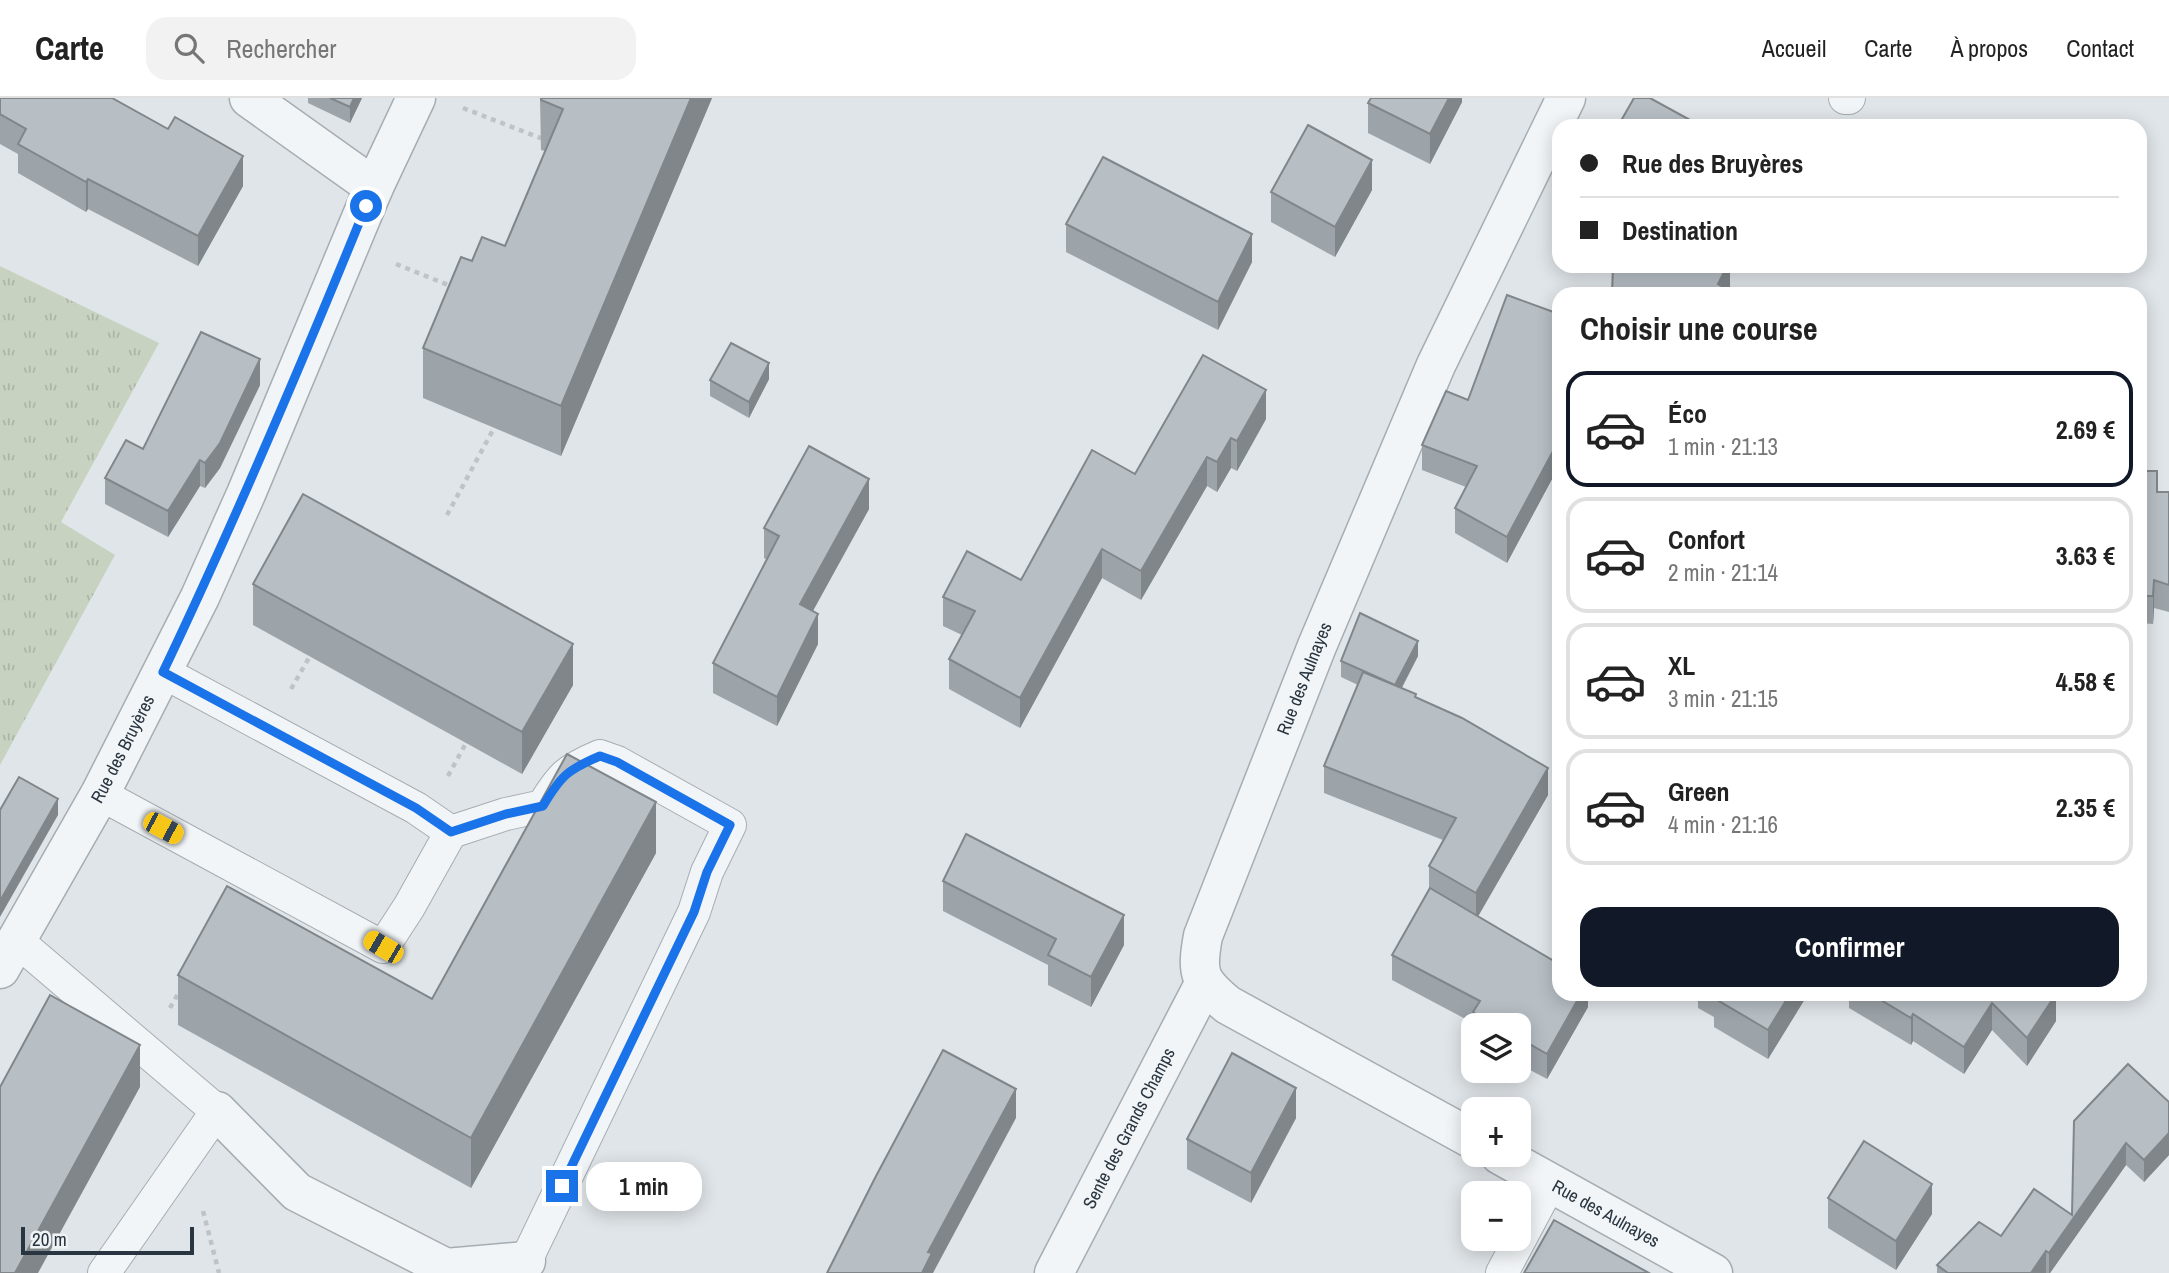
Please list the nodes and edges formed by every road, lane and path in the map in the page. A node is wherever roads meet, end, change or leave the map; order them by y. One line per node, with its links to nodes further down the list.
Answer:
1 (249, 98): 8 (street)
2 (416, 98): 8 (street, Rue des Bruyères)
3 (1566, 98): 5 (street, Rue des Aulnayes)
4 (460, 107): 7 (path)
5 (1556, 119)
6 (1552, 127): 22 (street, Rue des Aulnayes)
7 (545, 139)
8 (374, 187): 9 (street, Rue des Bruyères)
9 (350, 245): 10 (path); 14 (street, Rue des Bruyères)
10 (465, 292)
11 (494, 428): 12 (path)
12 (447, 515)
13 (310, 656): 15 (path)
14 (163, 672): 17 (street, Rue des Bruyères); 19 (lane)
15 (289, 693)
16 (466, 743): 18 (path)
17 (100, 794): 19 (lane); 20 (street, Rue des Bruyères)
18 (506, 814): 19 (lane); 28 (lane)
19 (451, 832)
20 (8, 954): 24 (lane)
21 (185, 980): 23 (path)
22 (1203, 984): 25 (street); 30 (street, Sente des Grands Champs)
23 (166, 1017)
24 (217, 1111): 28 (street); 29 (lane)
25 (1461, 1133)
26 (1521, 1167): 27 (street, Rue des Aulnayes)
27 (1550, 1183): 31 (lane); 32 (street, Rue des Aulnayes)
28 (523, 1267)
29 (104, 1273)
30 (1054, 1273)
31 (1502, 1273)
32 (1713, 1273)

